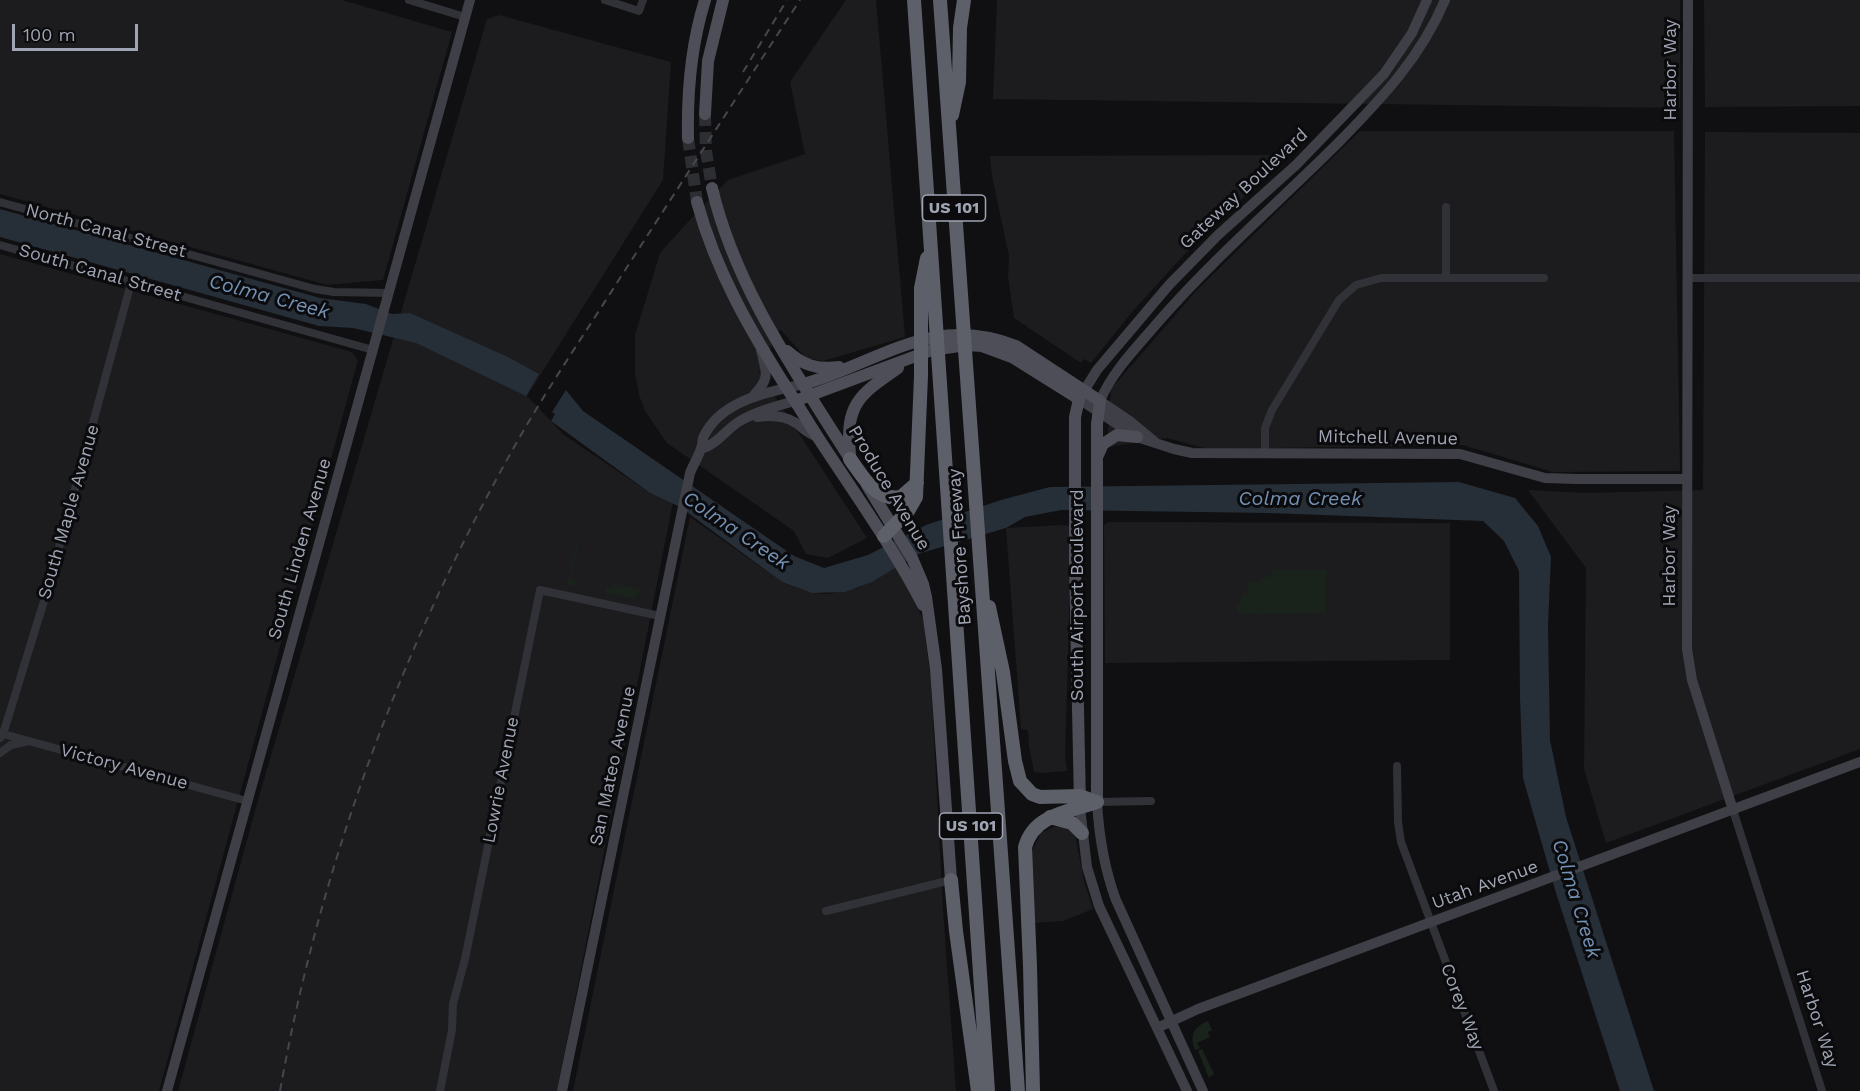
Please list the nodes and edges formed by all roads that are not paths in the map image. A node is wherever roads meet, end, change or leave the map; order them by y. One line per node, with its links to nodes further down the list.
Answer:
1 (410, 0): 13 (street)
2 (470, 0): 13 (street, South Linden Avenue)
3 (605, 0): 4 (street)
4 (643, 0)
5 (705, 0): 16 (main road)
6 (723, 0): 15 (main road)
7 (914, 0): 21 (highway, Bayshore Freeway / US 101)
8 (940, 0): 14 (highway)
9 (964, 0): 14 (highway)
10 (1427, 0): 36 (street, Gateway Boulevard)
11 (1445, 0): 40 (street, Gateway Boulevard)
12 (1688, 0): 25 (street, Harbor Way)
13 (465, 17): 28 (street, South Linden Avenue)
14 (952, 89): 52 (highway, Bayshore Freeway / US 101)
15 (705, 114)
16 (688, 138)
17 (712, 188): 29 (main road)
18 (0, 202): 28 (street, North Canal Street)
19 (697, 202): 31 (main road, Produce Avenue)
20 (1446, 207): 23 (street)
21 (930, 244): 50 (highway); 75 (highway, Bayshore Freeway / US 101)
22 (0, 245): 27 (street, South Canal Street)
23 (1446, 278): 24 (street); 46 (street)
24 (1544, 278)
25 (1687, 278): 26 (street); 49 (street, Harbor Way)
26 (1860, 278)
27 (131, 283): 30 (street, South Canal Street); 54 (street, South Maple Avenue)
28 (388, 293): 30 (street, South Linden Avenue)
29 (770, 329): 33 (main road); 34 (main road, Produce Avenue)
30 (374, 345): 59 (street, South Linden Avenue)
31 (760, 347): 35 (main road, Produce Avenue); 38 (street)
32 (913, 357): 36 (main road); 37 (main road); 47 (main road)
33 (861, 363): 34 (main road); 36 (main road)
34 (804, 384): 35 (street, San Mateo Avenue); 37 (main road, Produce Avenue)
35 (787, 388): 38 (street, San Mateo Avenue); 39 (main road, Produce Avenue)
36 (1082, 394): 40 (main road); 61 (main road, South Airport Boulevard)
37 (811, 396): 39 (main road); 47 (main road, Produce Avenue)
38 (752, 397): 45 (street, San Mateo Avenue)
39 (795, 401): 41 (street); 42 (main road, Produce Avenue)
40 (1099, 406): 43 (street, Mitchell Avenue); 44 (street, Mitchell Avenue); 48 (main road, South Airport Boulevard)
41 (742, 420): 42 (street); 45 (street)
42 (817, 436): 51 (main road, Produce Avenue)
43 (1137, 437): 44 (street, Mitchell Avenue); 48 (main road)
44 (1159, 445): 46 (street, Mitchell Avenue)
45 (701, 449): 53 (street, San Mateo Avenue)
46 (1265, 454): 49 (street, Mitchell Avenue)
47 (850, 459): 50 (highway); 51 (main road, Produce Avenue)
48 (1097, 465): 62 (main road, South Airport Boulevard)
49 (1687, 479): 63 (street, Harbor Way)
50 (917, 483): 51 (highway)
51 (890, 534): 66 (main road, Produce Avenue)
52 (978, 552): 61 (highway); 76 (highway, Bayshore Freeway / US 101)
53 (660, 616): 72 (street, Lowrie Avenue); 73 (street, San Mateo Avenue)
54 (1, 735): 55 (street, Victory Avenue)
55 (29, 741): 56 (street); 59 (street, Victory Avenue)
56 (0, 753)
57 (1860, 762): 63 (street, Utah Avenue)
58 (1397, 766): 68 (street, Corey Way)
59 (247, 801): 71 (street, South Linden Avenue)
60 (1151, 801): 62 (street)
61 (1080, 802): 62 (highway); 64 (highway); 65 (street, South Airport Boulevard)
62 (1097, 802): 69 (street, South Airport Boulevard)
63 (1733, 810): 68 (street, Utah Avenue); 81 (street, Harbor Way)
64 (1050, 817): 65 (highway); 77 (highway)
65 (1082, 833): 70 (street, South Airport Boulevard)
66 (951, 880): 67 (street); 74 (highway)
67 (826, 911)
68 (1431, 923): 69 (street, Utah Avenue); 80 (street, Corey Way)
69 (1171, 1022): 70 (street, Utah Avenue); 79 (street, South Airport Boulevard)
70 (1157, 1028): 78 (street, South Airport Boulevard)
71 (167, 1091)
72 (440, 1091)
73 (562, 1091)
74 (978, 1091)
75 (988, 1091)
76 (1017, 1091)
77 (1033, 1091)
78 (1187, 1091)
79 (1203, 1091)
80 (1494, 1091)
81 (1822, 1091)

